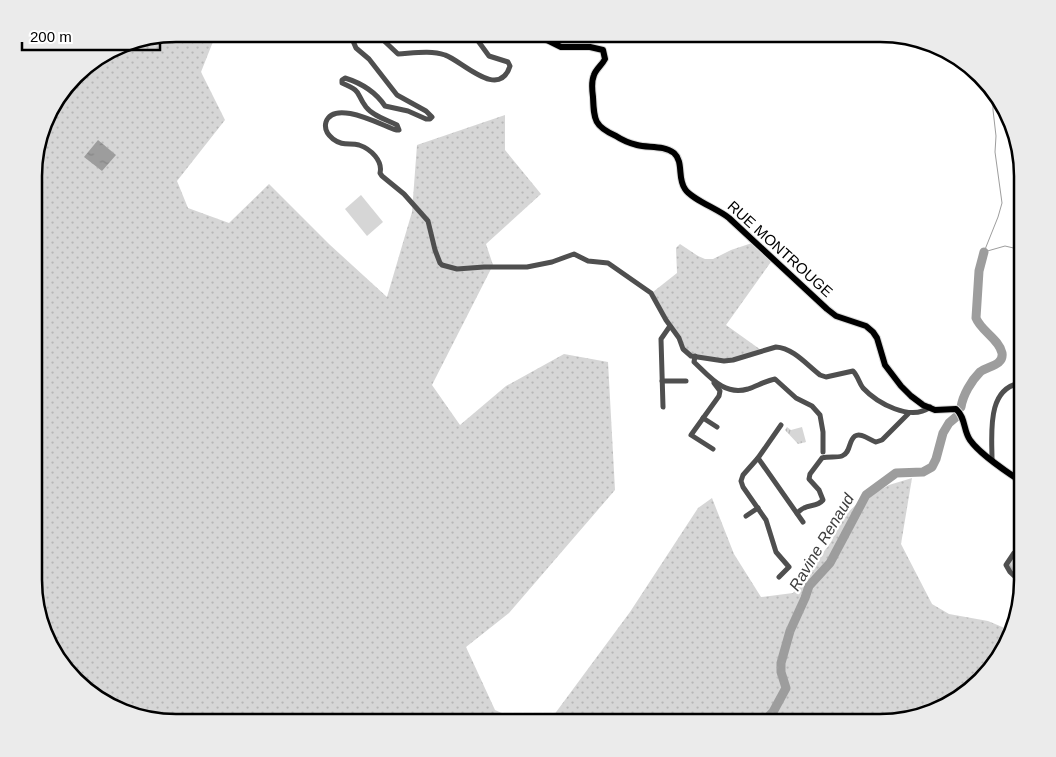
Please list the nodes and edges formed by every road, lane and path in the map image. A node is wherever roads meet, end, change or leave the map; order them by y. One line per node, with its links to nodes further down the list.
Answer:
1 (354, 43): 5 (street)
2 (386, 43): 3 (street)
3 (480, 43)
4 (551, 43): 12 (main road, RUE MONTROUGE)
5 (670, 326): 6 (street); 9 (street)
6 (695, 356): 7 (street); 13 (street)
7 (712, 378): 14 (street); 18 (street)
8 (686, 380): 9 (street)
9 (662, 381): 11 (street)
10 (1013, 386): 20 (street)
11 (663, 407)
12 (930, 407): 13 (street); 20 (main road, RUE MONTROUGE)
13 (908, 414): 23 (street)
14 (703, 418): 16 (street); 17 (street)
15 (781, 425): 19 (street)
16 (717, 426)
17 (713, 449)
18 (823, 452)
19 (758, 458): 22 (street); 23 (street)
20 (992, 459): 21 (main road, RUE MONTROUGE)
21 (1013, 475)
22 (758, 508): 24 (street); 28 (street)
23 (797, 513): 25 (street)
24 (746, 516)
25 (803, 522)
26 (1013, 554): 27 (street)
27 (1013, 574)
28 (779, 577)

